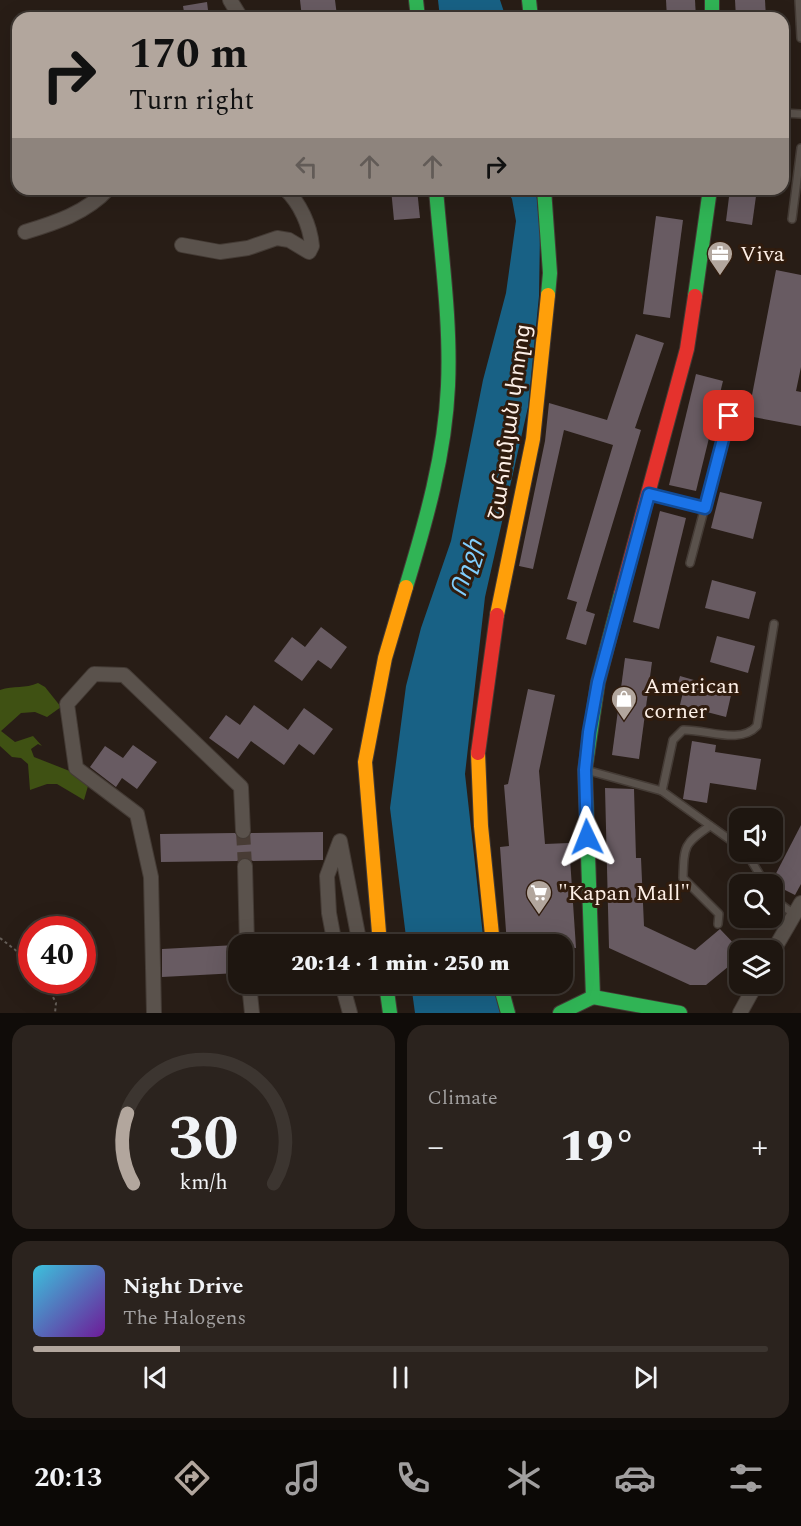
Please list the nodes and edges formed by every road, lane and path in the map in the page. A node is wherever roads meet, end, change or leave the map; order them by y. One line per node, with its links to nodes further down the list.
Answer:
1 (799, 0): 2 (lane)
2 (801, 38)
3 (801, 148): 9 (lane)
4 (101, 195): 10 (street)
5 (292, 195): 11 (street)
6 (436, 195): 29 (main road)
7 (544, 195): 30 (main road, Շահումյան փողոց)
8 (709, 195): 13 (main road)
9 (792, 219)
10 (25, 232)
11 (182, 245)
12 (729, 416): 14 (lane)
13 (649, 494): 14 (lane); 17 (main road)
14 (705, 508): 15 (lane)
15 (690, 563)
16 (774, 624): 18 (lane)
17 (585, 770): 18 (lane); 41 (main road)
18 (662, 791): 19 (lane)
19 (711, 826): 21 (lane); 25 (lane)
20 (243, 831): 43 (street)
21 (729, 839)
22 (245, 866): 26 (street)
23 (783, 902): 24 (lane)
24 (797, 908): 32 (street)
25 (718, 924)
26 (247, 934)
27 (333, 934): 28 (street)
28 (358, 934)
29 (379, 934)
30 (492, 934)
31 (0, 938): 33 (path)
32 (779, 940)
33 (18, 952)
34 (52, 994): 42 (path)
35 (250, 994): 44 (street)
36 (345, 994): 45 (street)
37 (379, 994): 46 (street)
38 (387, 994): 46 (main road)
39 (503, 994): 47 (main road)
40 (750, 994): 50 (street)
41 (593, 997): 48 (main road); 49 (main road)
42 (55, 1013)
43 (154, 1013)
44 (252, 1013)
45 (350, 1013)
46 (388, 1013)
47 (508, 1013)
48 (560, 1013)
49 (680, 1013)
50 (740, 1013)

